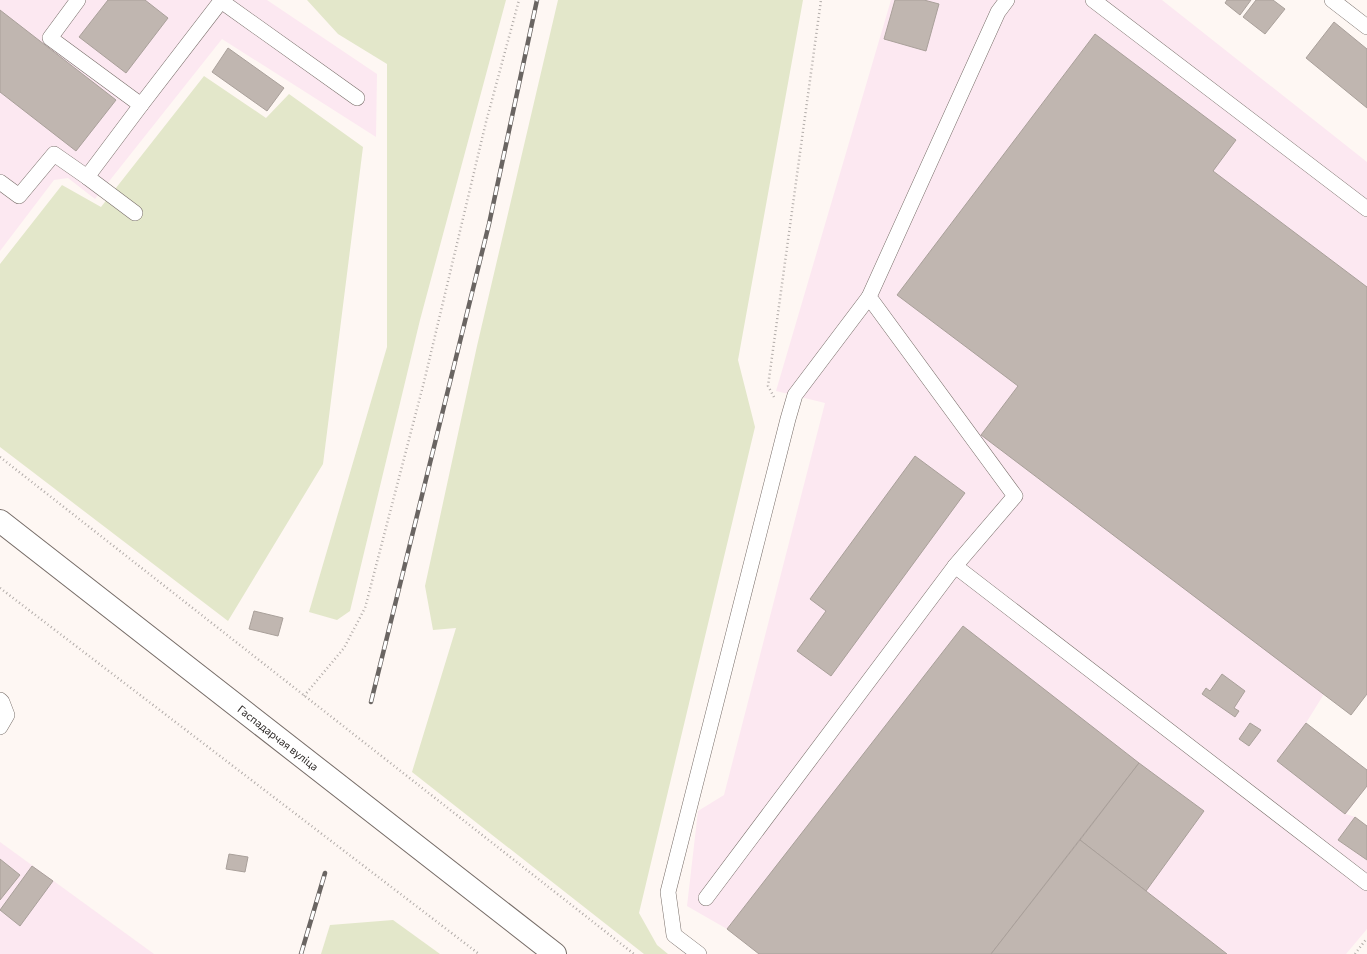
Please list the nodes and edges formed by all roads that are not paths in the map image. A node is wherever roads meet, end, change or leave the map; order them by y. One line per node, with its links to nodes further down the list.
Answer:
1 (78, 0): 8 (lane)
2 (1007, 0): 13 (lane)
3 (1093, 0): 11 (lane)
4 (1332, 0): 6 (lane)
5 (221, 1): 7 (lane); 8 (lane)
6 (1367, 27)
7 (357, 98)
8 (141, 105): 9 (lane)
9 (88, 177): 10 (lane); 12 (lane)
10 (0, 182)
11 (1367, 210)
12 (135, 213)
13 (869, 297): 15 (lane); 21 (lane)
14 (0, 521): 20 (street, Гаспадарчая вуліца)
15 (955, 566): 18 (lane); 19 (lane)
16 (0, 700): 17 (lane)
17 (0, 727)
18 (1367, 884)
19 (706, 898)
20 (555, 954)
21 (698, 954)

